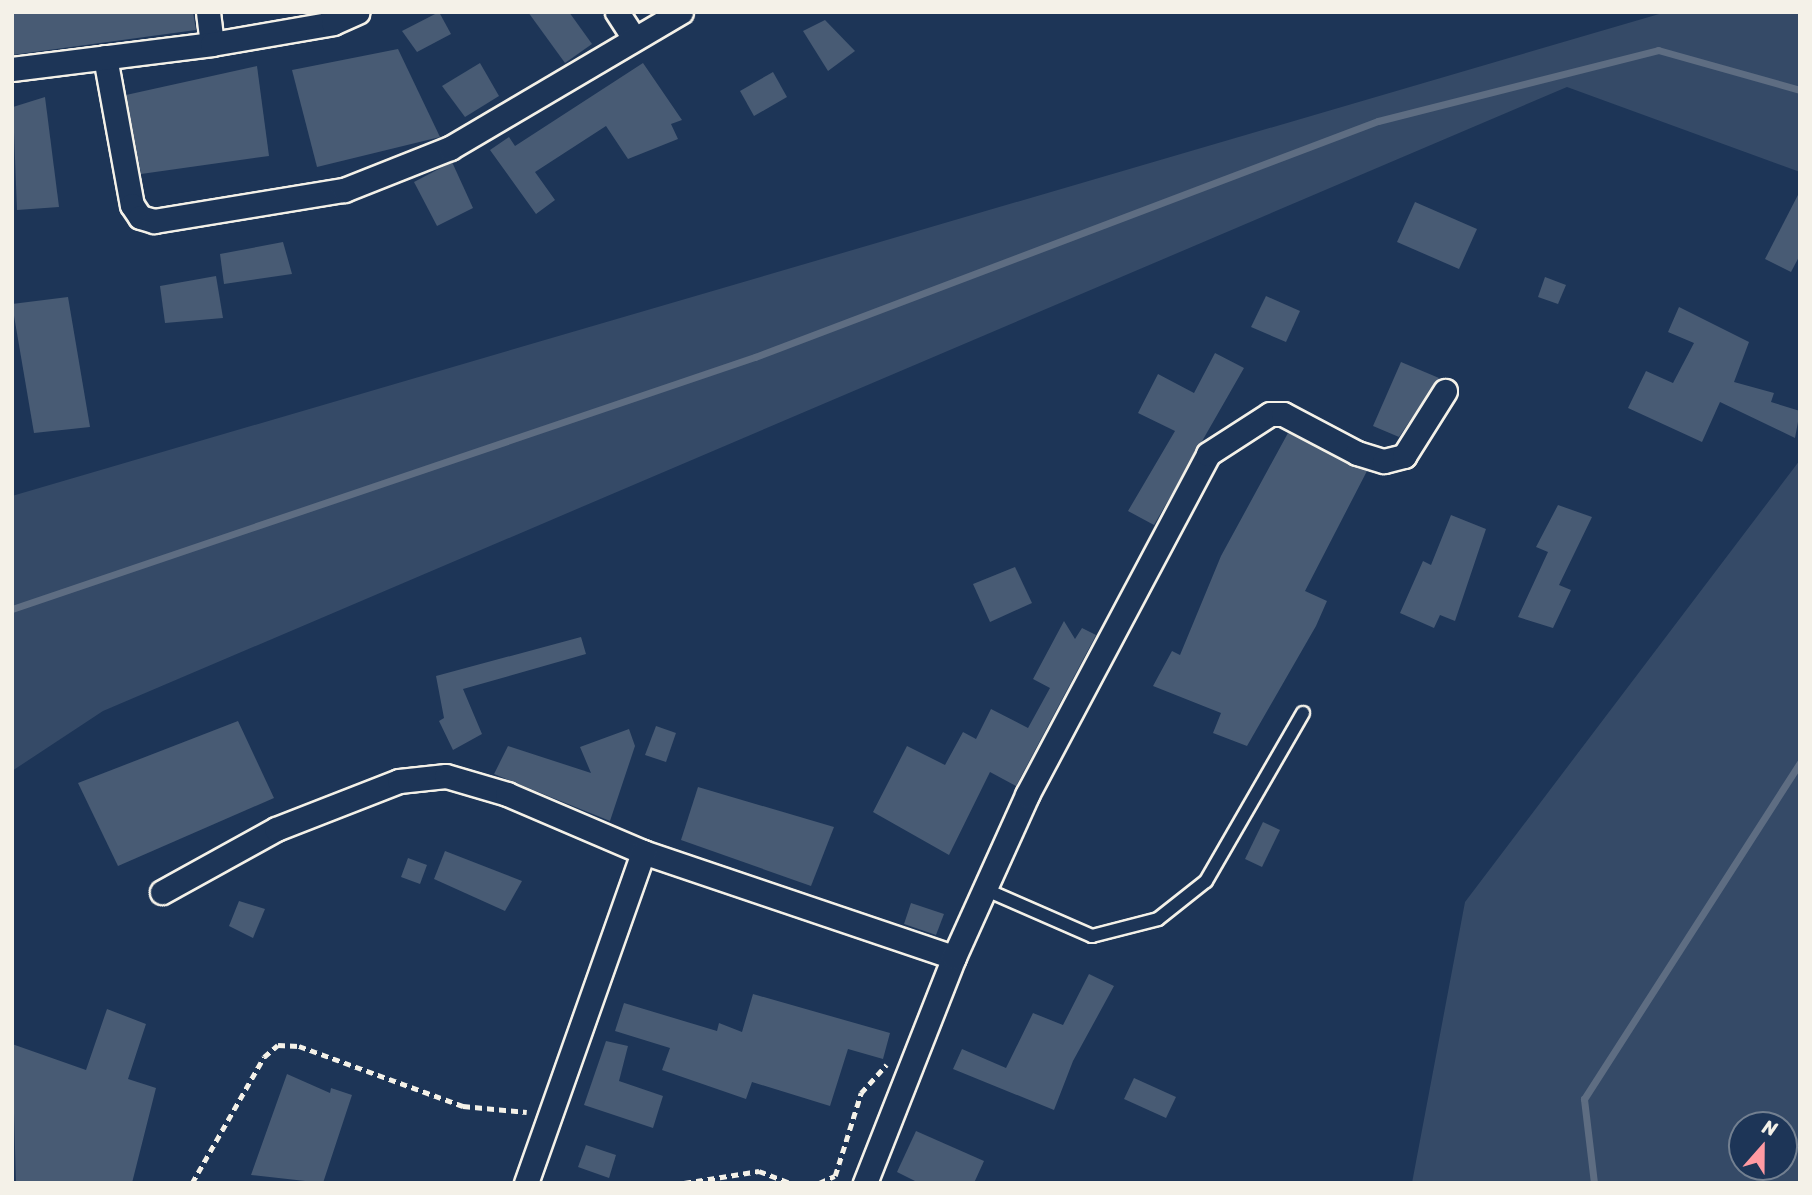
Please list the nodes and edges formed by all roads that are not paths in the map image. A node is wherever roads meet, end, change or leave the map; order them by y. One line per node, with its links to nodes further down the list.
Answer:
1 (208, 12): 6 (street)
2 (358, 12): 6 (street)
3 (617, 12): 5 (street)
4 (681, 12): 5 (street)
5 (634, 38): 7 (street)
6 (212, 44): 7 (street)
7 (105, 57): 8 (street)
8 (12, 69)
9 (1445, 391): 12 (street)
10 (1303, 713): 12 (lane)
11 (643, 852): 13 (street); 14 (street); 15 (street)
12 (982, 888): 14 (street)
13 (162, 892)
14 (954, 957): 16 (street)
15 (526, 1183)
16 (865, 1183)

